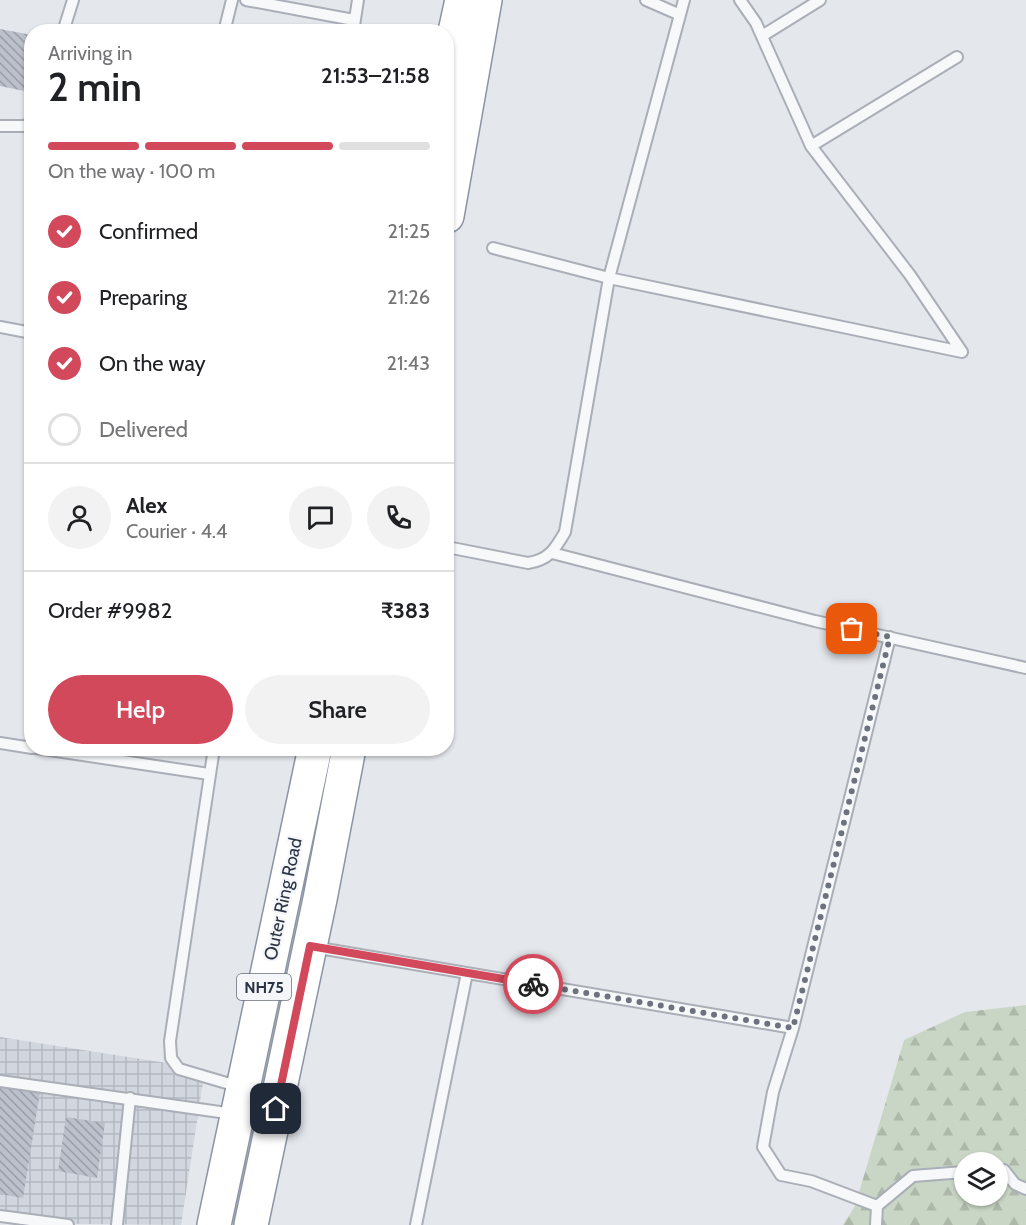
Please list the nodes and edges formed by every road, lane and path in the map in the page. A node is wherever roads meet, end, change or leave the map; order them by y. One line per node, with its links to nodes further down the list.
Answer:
1 (73, 0): 13 (lane)
2 (232, 0): 14 (lane)
3 (246, 0): 12 (lane)
4 (358, 0): 12 (lane)
5 (462, 0): 16 (highway)
6 (485, 0): 22 (highway)
7 (646, 0): 11 (lane)
8 (684, 0): 11 (lane)
9 (740, 0): 17 (lane)
10 (820, 0): 17 (lane)
11 (678, 14): 24 (lane)
12 (354, 20): 15 (lane)
13 (66, 24)
14 (226, 24)
15 (354, 24)
16 (454, 36)
17 (762, 36): 21 (lane)
18 (957, 57): 21 (lane)
19 (0, 126): 20 (lane)
20 (24, 126)
21 (811, 146): 24 (lane)
22 (454, 176)
23 (493, 248): 24 (lane)
24 (609, 278): 28 (lane)
25 (0, 327): 26 (lane)
26 (24, 332)
27 (454, 548): 28 (lane)
28 (552, 553): 29 (lane)
29 (890, 637): 30 (lane); 40 (lane)
30 (1026, 668)
31 (0, 743): 32 (lane)
32 (24, 747)
33 (88, 756): 37 (lane)
34 (212, 756): 37 (lane)
35 (313, 756): 43 (highway, Outer Ring Road / NH75)
36 (347, 756): 38 (highway, Outer Ring Road / NH75)
37 (209, 774): 43 (lane)
38 (310, 946): 39 (lane); 52 (highway, Outer Ring Road / NH75)
39 (467, 973): 40 (lane); 53 (lane)
40 (793, 1028): 47 (lane)
41 (0, 1081): 42 (lane)
42 (130, 1098): 43 (lane); 50 (lane)
43 (240, 1101): 51 (highway, Outer Ring Road / NH75)
44 (954, 1173): 47 (lane)
45 (1008, 1175): 46 (lane)
46 (1026, 1189)
47 (877, 1206): 54 (lane)
48 (0, 1216): 49 (lane)
49 (68, 1225)
50 (117, 1225)
51 (214, 1225)
52 (251, 1225)
53 (416, 1225)
54 (876, 1225)

